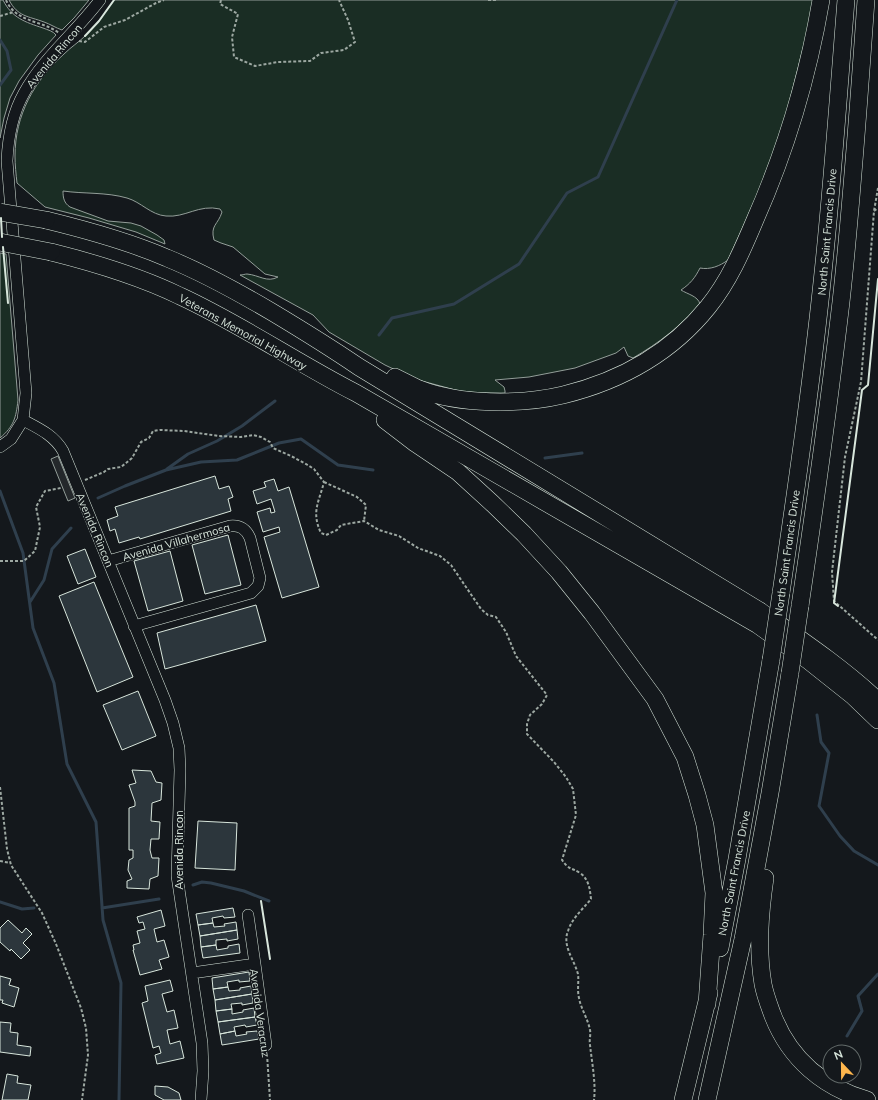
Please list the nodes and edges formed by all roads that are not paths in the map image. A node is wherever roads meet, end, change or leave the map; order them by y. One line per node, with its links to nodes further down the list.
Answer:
1 (100, 0): 9 (street, Avenida Rincon)
2 (821, 0): 7 (highway)
3 (846, 0): 19 (highway, North Saint Francis Drive, bridge)
4 (866, 0): 15 (highway, North Saint Francis Drive, bridge)
5 (0, 212): 7 (highway, bridge)
6 (0, 242): 8 (highway, Veterans Memorial Highway, bridge)
7 (321, 341): 13 (highway)
8 (324, 377): 14 (highway); 19 (highway)
9 (22, 420): 10 (street); 11 (street, Avenida Rincon)
10 (0, 447)
11 (108, 561): 12 (street, Avenida Rincon); 12 (street, Avenida Villahermosa)
12 (134, 626): 18 (street, Avenida Rincon)
13 (878, 701)
14 (878, 720)
15 (770, 793): 23 (highway, North Saint Francis Drive); 24 (highway)
16 (248, 915): 17 (street)
17 (255, 964): 18 (street, Avenida Veracruz); 20 (street, Avenida Veracruz)
18 (192, 973): 21 (street, Avenida Rincon)
19 (707, 1004): 22 (highway, North Saint Francis Drive)
20 (266, 1045)
21 (200, 1100)
22 (683, 1100)
23 (707, 1100)
24 (867, 1100)

